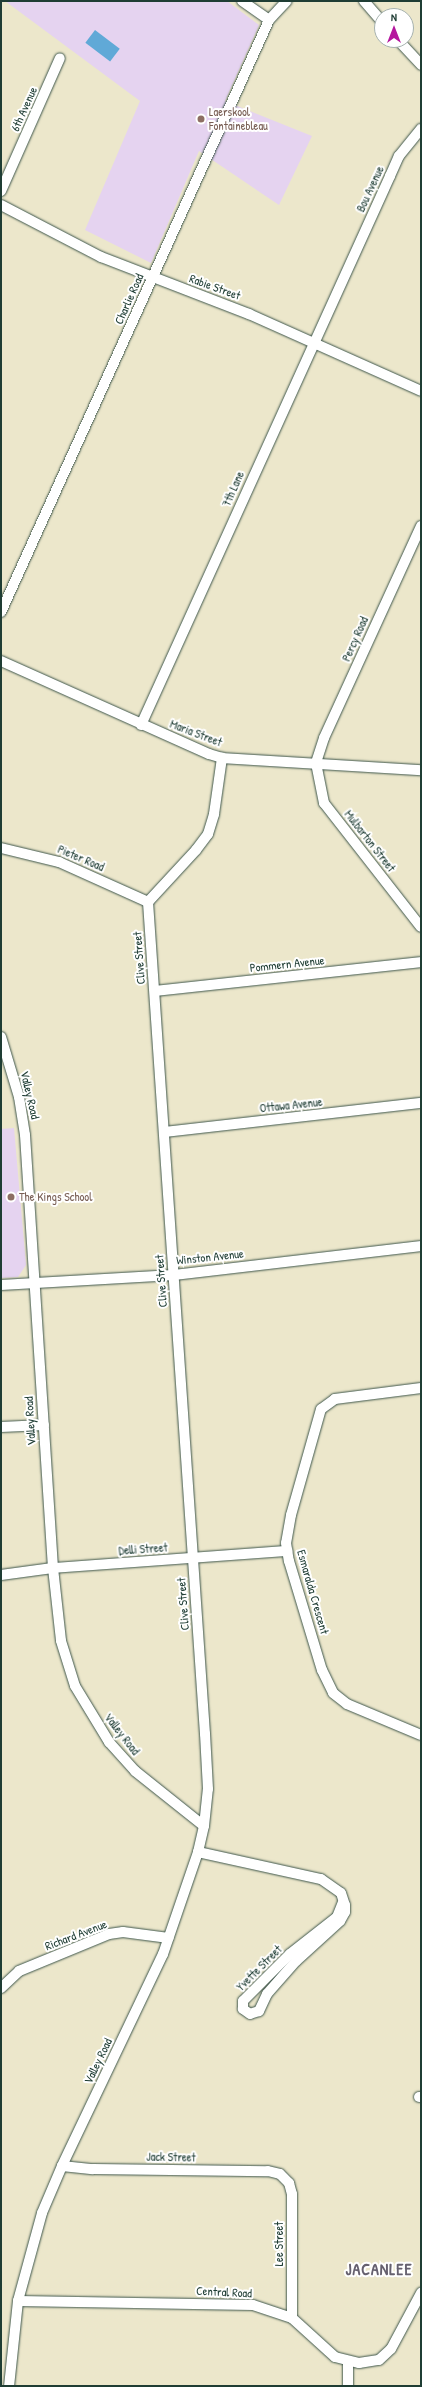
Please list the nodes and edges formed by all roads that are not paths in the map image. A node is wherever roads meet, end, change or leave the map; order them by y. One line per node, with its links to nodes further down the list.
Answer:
1 (242, 1): 5 (street)
2 (287, 1): 5 (street, Charlie Road)
3 (364, 1): 4 (street)
4 (374, 13)
5 (268, 20): 13 (street, Charlie Road)
6 (405, 48): 8 (street)
7 (60, 58): 10 (street, 6th Avenue)
8 (421, 65)
9 (421, 129): 12 (street, Bou Avenue)
10 (1, 191)
11 (1, 205): 13 (street, Rabie Street)
12 (349, 264): 14 (street, 7th Lane)
13 (152, 278): 14 (street, Rabie Street); 17 (street, Charlie Road)
14 (313, 343): 15 (street, Rabie Street); 19 (street, 7th Lane)
15 (421, 391)
16 (421, 526): 21 (street, Percy Road)
17 (1, 612)
18 (1, 661): 19 (street, Maria Street)
19 (141, 725): 20 (street, Maria Street)
20 (222, 758): 21 (street, Maria Street); 24 (street)
21 (316, 763): 22 (street, Maria Street); 25 (street, Mulbarton Street)
22 (421, 770)
23 (1, 848): 24 (street, Pieter Road)
24 (148, 902): 27 (street, Clive Street)
25 (421, 927)
26 (421, 962): 27 (street, Pommern Avenue)
27 (155, 991): 30 (street, Clive Street)
28 (1, 1037): 33 (street, Valley Road)
29 (421, 1103): 30 (street, Ottawa Avenue)
30 (165, 1132): 32 (street, Clive Street)
31 (421, 1246): 32 (street, Winston Avenue)
32 (174, 1275): 33 (street, Winston Avenue); 39 (street, Clive Street)
33 (34, 1283): 34 (street, Winston Avenue); 36 (street, Valley Road)
34 (1, 1286)
35 (421, 1388): 38 (street, Esmaralda Crescent)
36 (44, 1425): 37 (street); 40 (street, Valley Road)
37 (1, 1427)
38 (287, 1551): 39 (street, Delli Street); 42 (street, Esmaralda Crescent)
39 (192, 1558): 40 (street, Delli Street); 43 (street, Clive Street)
40 (53, 1568): 41 (street, Delli Street); 43 (street, Valley Road)
41 (1, 1575)
42 (421, 1735)
43 (204, 1826): 44 (street, Valley Road)
44 (198, 1852): 45 (street); 46 (street, Valley Road)
45 (344, 1902): 45 (street, Yvette Street)
46 (169, 1938): 47 (street, Richard Avenue); 48 (street, Valley Road)
47 (1, 1988)
48 (62, 2166): 49 (street, Jack Street); 51 (street, Valley Road)
49 (280, 2174): 52 (street, Lee Street)
50 (421, 2293): 53 (street, Central Road)
51 (18, 2300): 52 (street, Central Road); 54 (street, Valley Road)
52 (292, 2318): 53 (street, Central Road)
53 (348, 2362): 55 (street)
54 (9, 2386)
55 (348, 2386)

